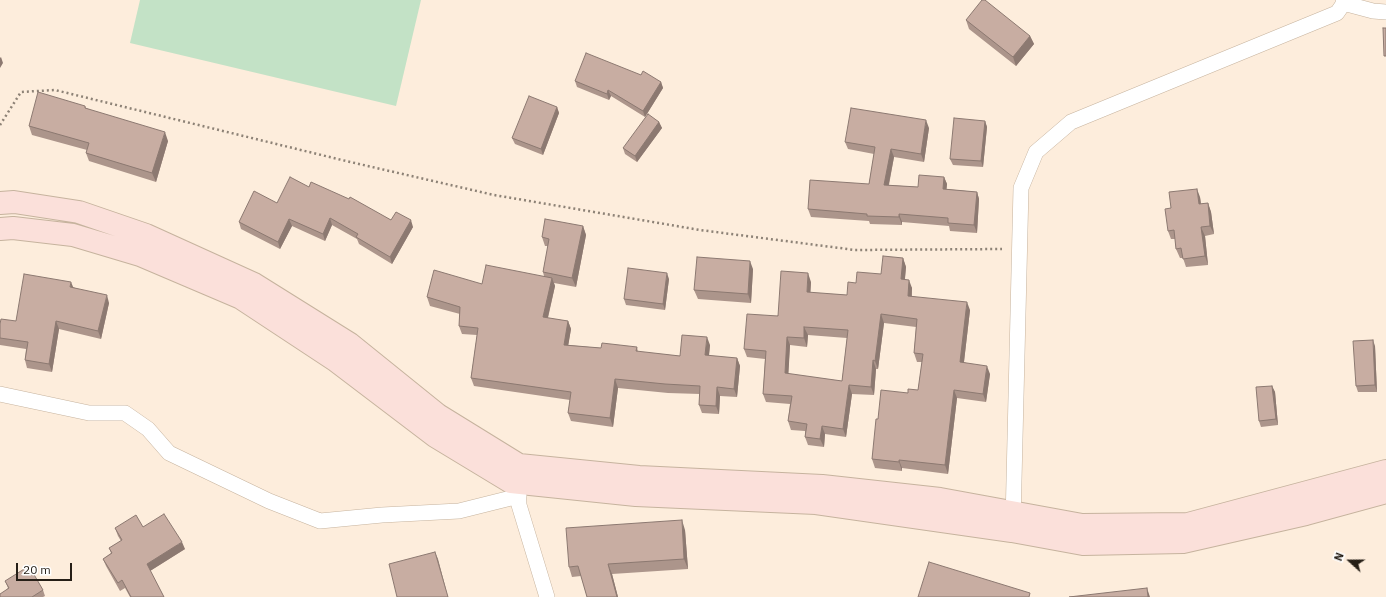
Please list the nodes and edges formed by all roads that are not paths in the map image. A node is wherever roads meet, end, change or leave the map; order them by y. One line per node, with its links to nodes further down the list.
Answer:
1 (1344, 2): 2 (street); 9 (street)
2 (1386, 12)
3 (0, 203): 7 (main road)
4 (0, 230): 7 (main road)
5 (0, 394): 7 (street)
6 (1386, 471): 9 (main road)
7 (519, 482): 9 (main road); 10 (street)
8 (1386, 492): 9 (main road)
9 (1013, 522)
10 (547, 597)

